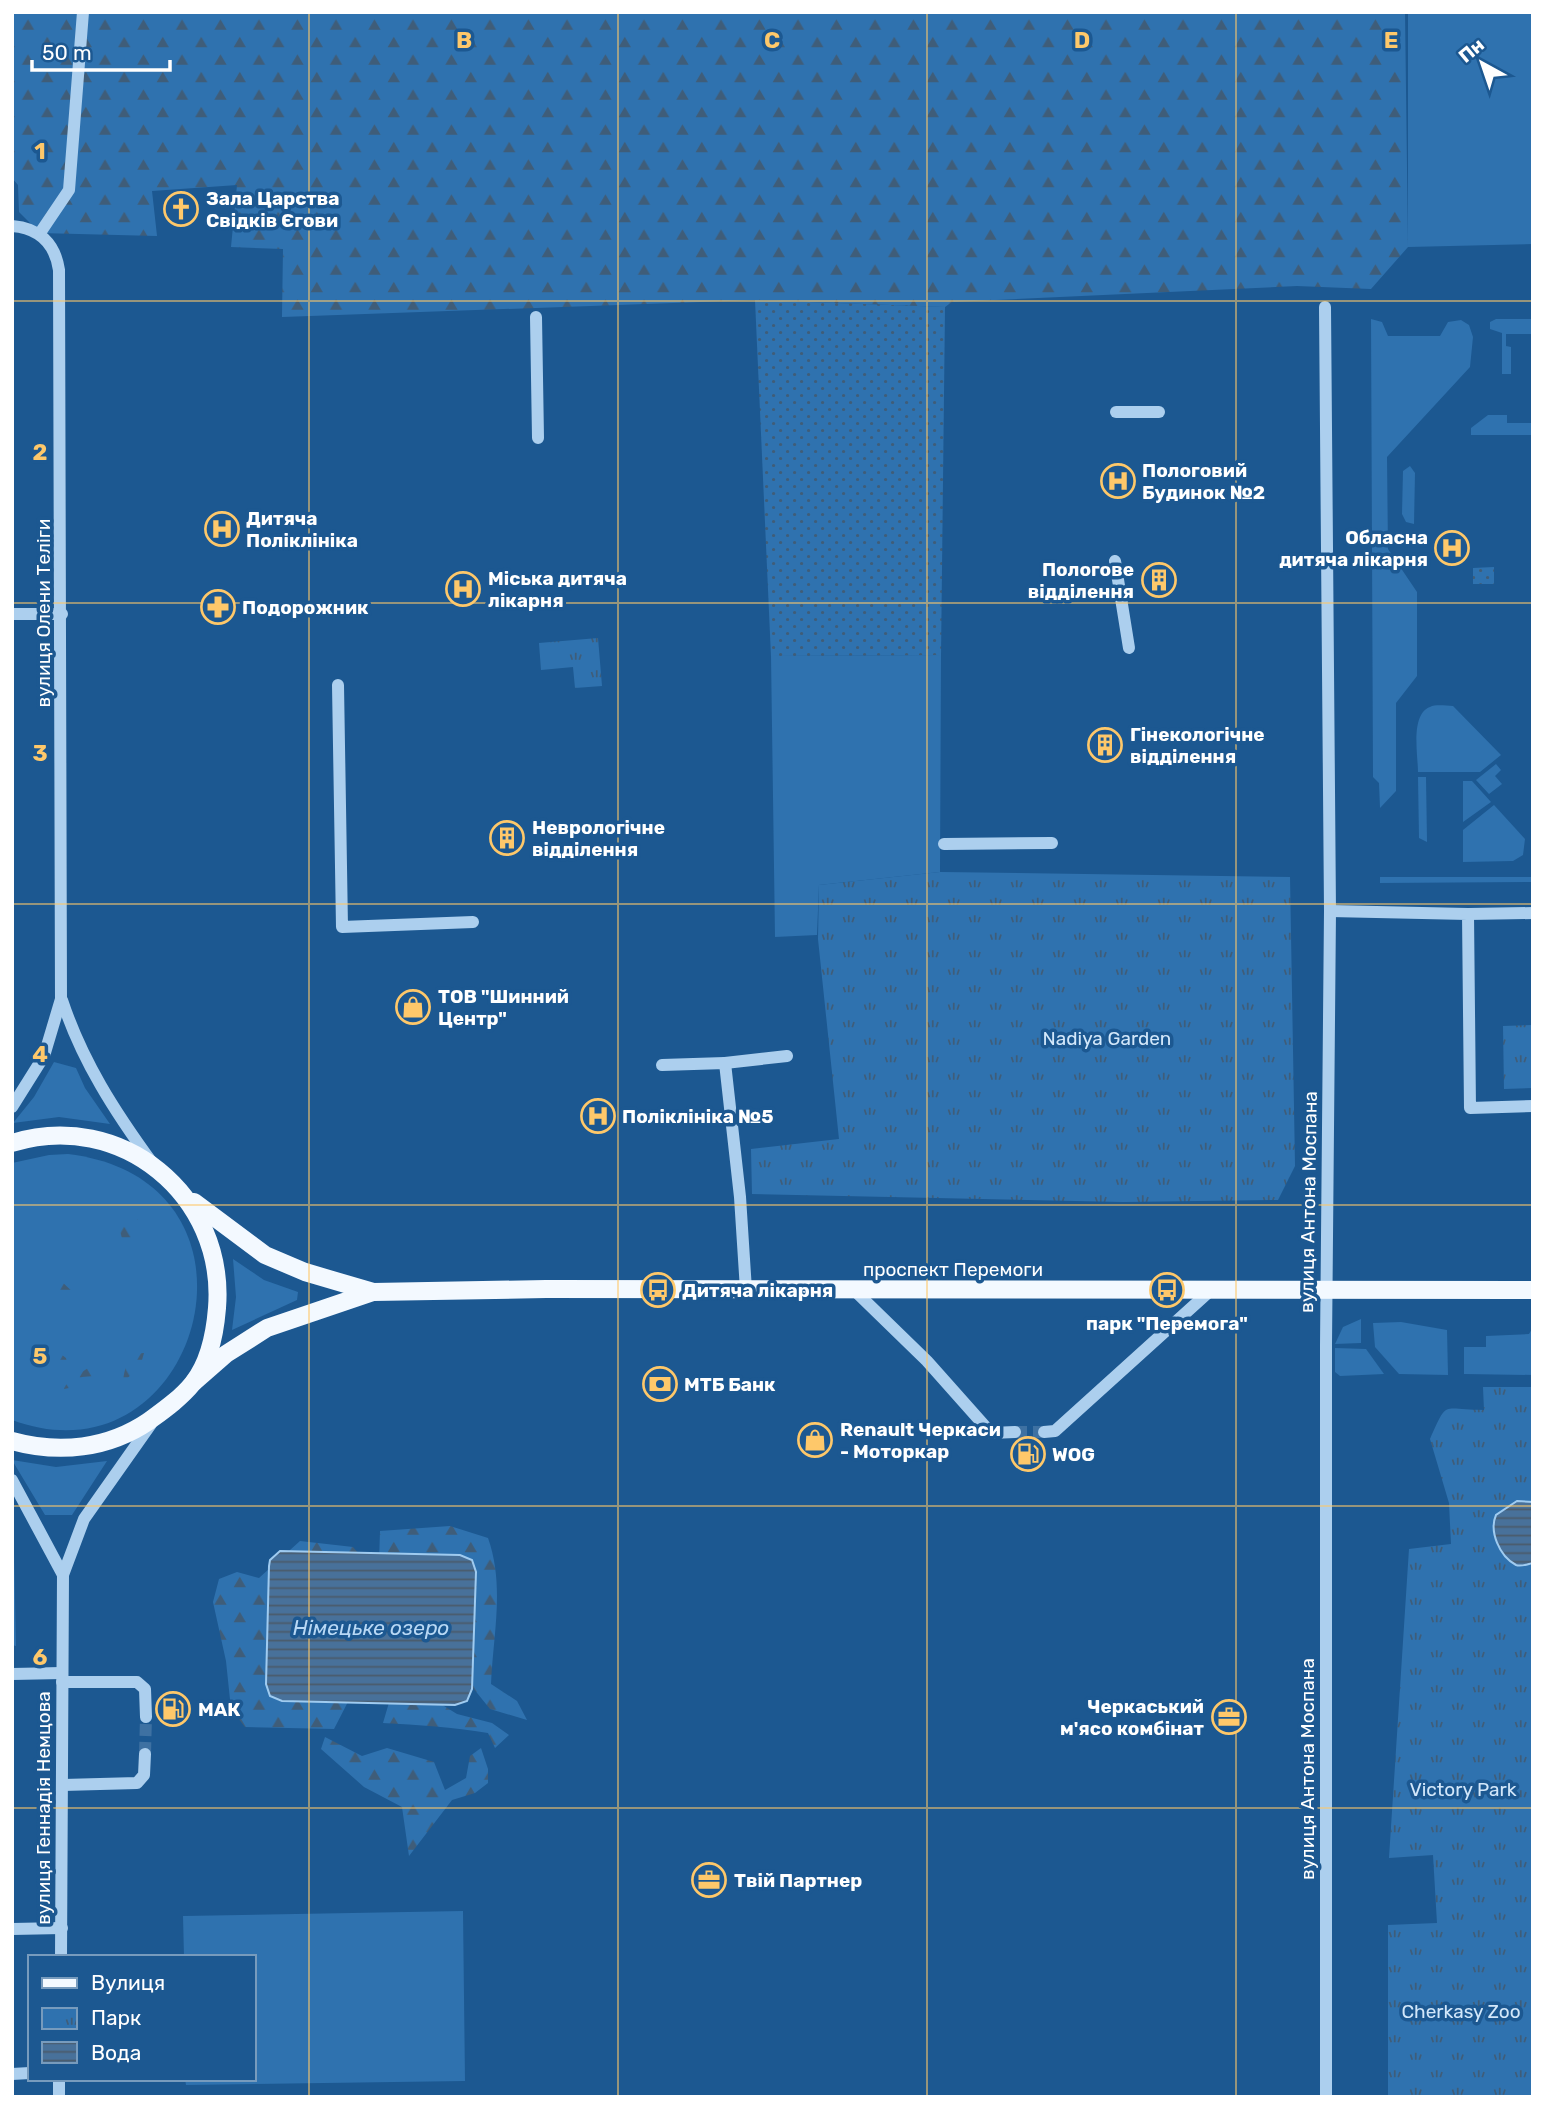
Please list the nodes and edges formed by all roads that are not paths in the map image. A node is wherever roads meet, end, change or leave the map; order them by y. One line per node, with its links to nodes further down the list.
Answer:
1 (83, 12): 3 (street)
2 (12, 226): 3 (street)
3 (40, 233): 11 (street, вулиця Олени Теліги)
4 (1325, 307): 16 (street, вулиця Антона Моспана)
5 (536, 317): 8 (street)
6 (1116, 412): 7 (street)
7 (1159, 412)
8 (538, 438)
9 (1115, 561): 12 (street)
10 (12, 614): 11 (street)
11 (62, 614): 20 (street, вулиця Олени Теліги)
12 (1129, 648)
13 (338, 685): 19 (street)
14 (1052, 843): 15 (street)
15 (944, 844)
16 (1330, 911): 18 (street); 33 (street, вулиця Антона Моспана)
17 (1533, 913): 18 (street)
18 (1468, 914): 24 (street)
19 (473, 922)
20 (61, 999): 25 (street, вулиця Олени Теліги); 27 (street, вулиця Олени Теліги)
21 (787, 1056): 22 (street)
22 (725, 1063): 23 (street); 29 (street)
23 (662, 1065)
24 (1533, 1106)
25 (12, 1107)
26 (12, 1143): 27 (main road)
27 (153, 1164): 28 (main road)
28 (185, 1195): 34 (main road, проспект Перемоги); 35 (main road)
29 (746, 1290): 30 (main road, проспект Перемоги); 34 (main road, проспект Перемоги)
30 (854, 1290): 31 (main road, проспект Перемоги); 37 (street)
31 (1212, 1290): 33 (main road, проспект Перемоги); 38 (street)
32 (1533, 1290): 33 (main road, проспект Перемоги)
33 (1327, 1291): 50 (street, вулиця Антона Моспана)
34 (373, 1292): 35 (main road, проспект Перемоги)
35 (194, 1382): 36 (main road, проспект Перемоги)
36 (157, 1415): 39 (main road, проспект Перемоги); 41 (street)
37 (1016, 1432)
38 (1044, 1432)
39 (12, 1441)
40 (12, 1480): 41 (street)
41 (63, 1575): 43 (street, вулиця Геннадія Немцова)
42 (12, 1674): 43 (street)
43 (62, 1677): 44 (street); 46 (street, вулиця Геннадія Немцова)
44 (145, 1717)
45 (145, 1754): 46 (street)
46 (63, 1785): 47 (street, вулиця Геннадія Немцова)
47 (62, 1928): 48 (street); 49 (street, вулиця Геннадія Немцова)
48 (12, 1929)
49 (61, 1955)
50 (1326, 2097)

